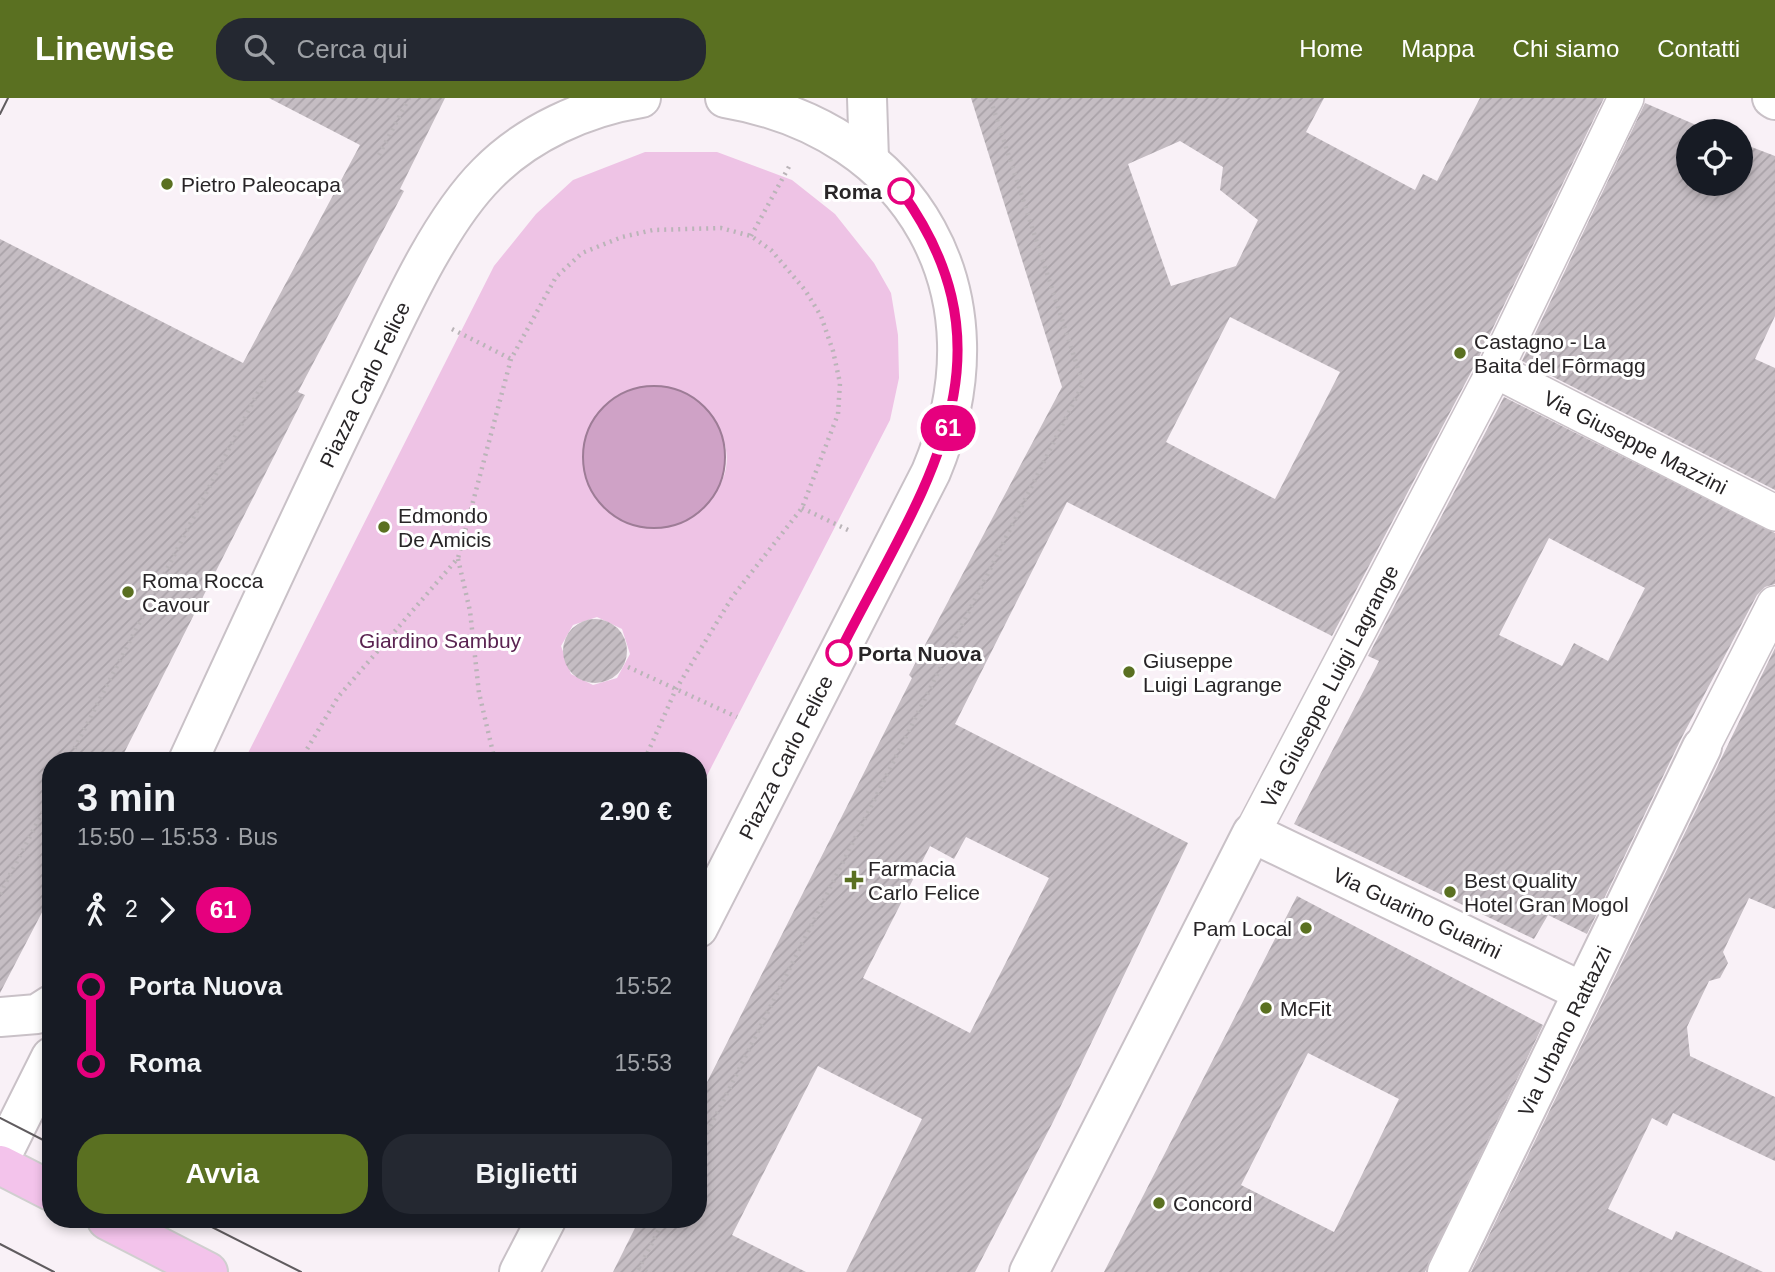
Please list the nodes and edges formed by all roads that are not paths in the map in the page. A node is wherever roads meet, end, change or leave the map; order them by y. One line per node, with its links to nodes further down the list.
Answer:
1 (641, 98): 11 (street, Piazza Carlo Felice)
2 (724, 98): 5 (street, Piazza Carlo Felice)
3 (867, 98): 6 (street)
4 (1626, 98): 7 (street, Via Giuseppe Luigi Lagrange)
5 (773, 102): 6 (street, Piazza Carlo Felice)
6 (869, 159): 13 (street, Piazza Carlo Felice)
7 (1495, 370): 8 (street, Via Giuseppe Mazzini); 12 (street, Via Giuseppe Luigi Lagrange)
8 (1775, 513)
9 (1775, 604): 10 (street, Via Urbano Rattazzi)
10 (1702, 747): 14 (street, Via Urbano Rattazzi)
11 (192, 752)
12 (1252, 834): 14 (street, Via Guarino Guarini); 23 (street, Via Giuseppe Luigi Lagrange)
13 (707, 910)
14 (1581, 992): 24 (street, Via Urbano Rattazzi)
15 (42, 1011): 16 (street)
16 (0, 1017)
17 (42, 1075): 18 (street)
18 (0, 1159)
19 (0, 1165): 20 (main road)
20 (42, 1186)
21 (123, 1228): 22 (main road)
22 (208, 1272)
23 (1029, 1272)
24 (1447, 1272)

